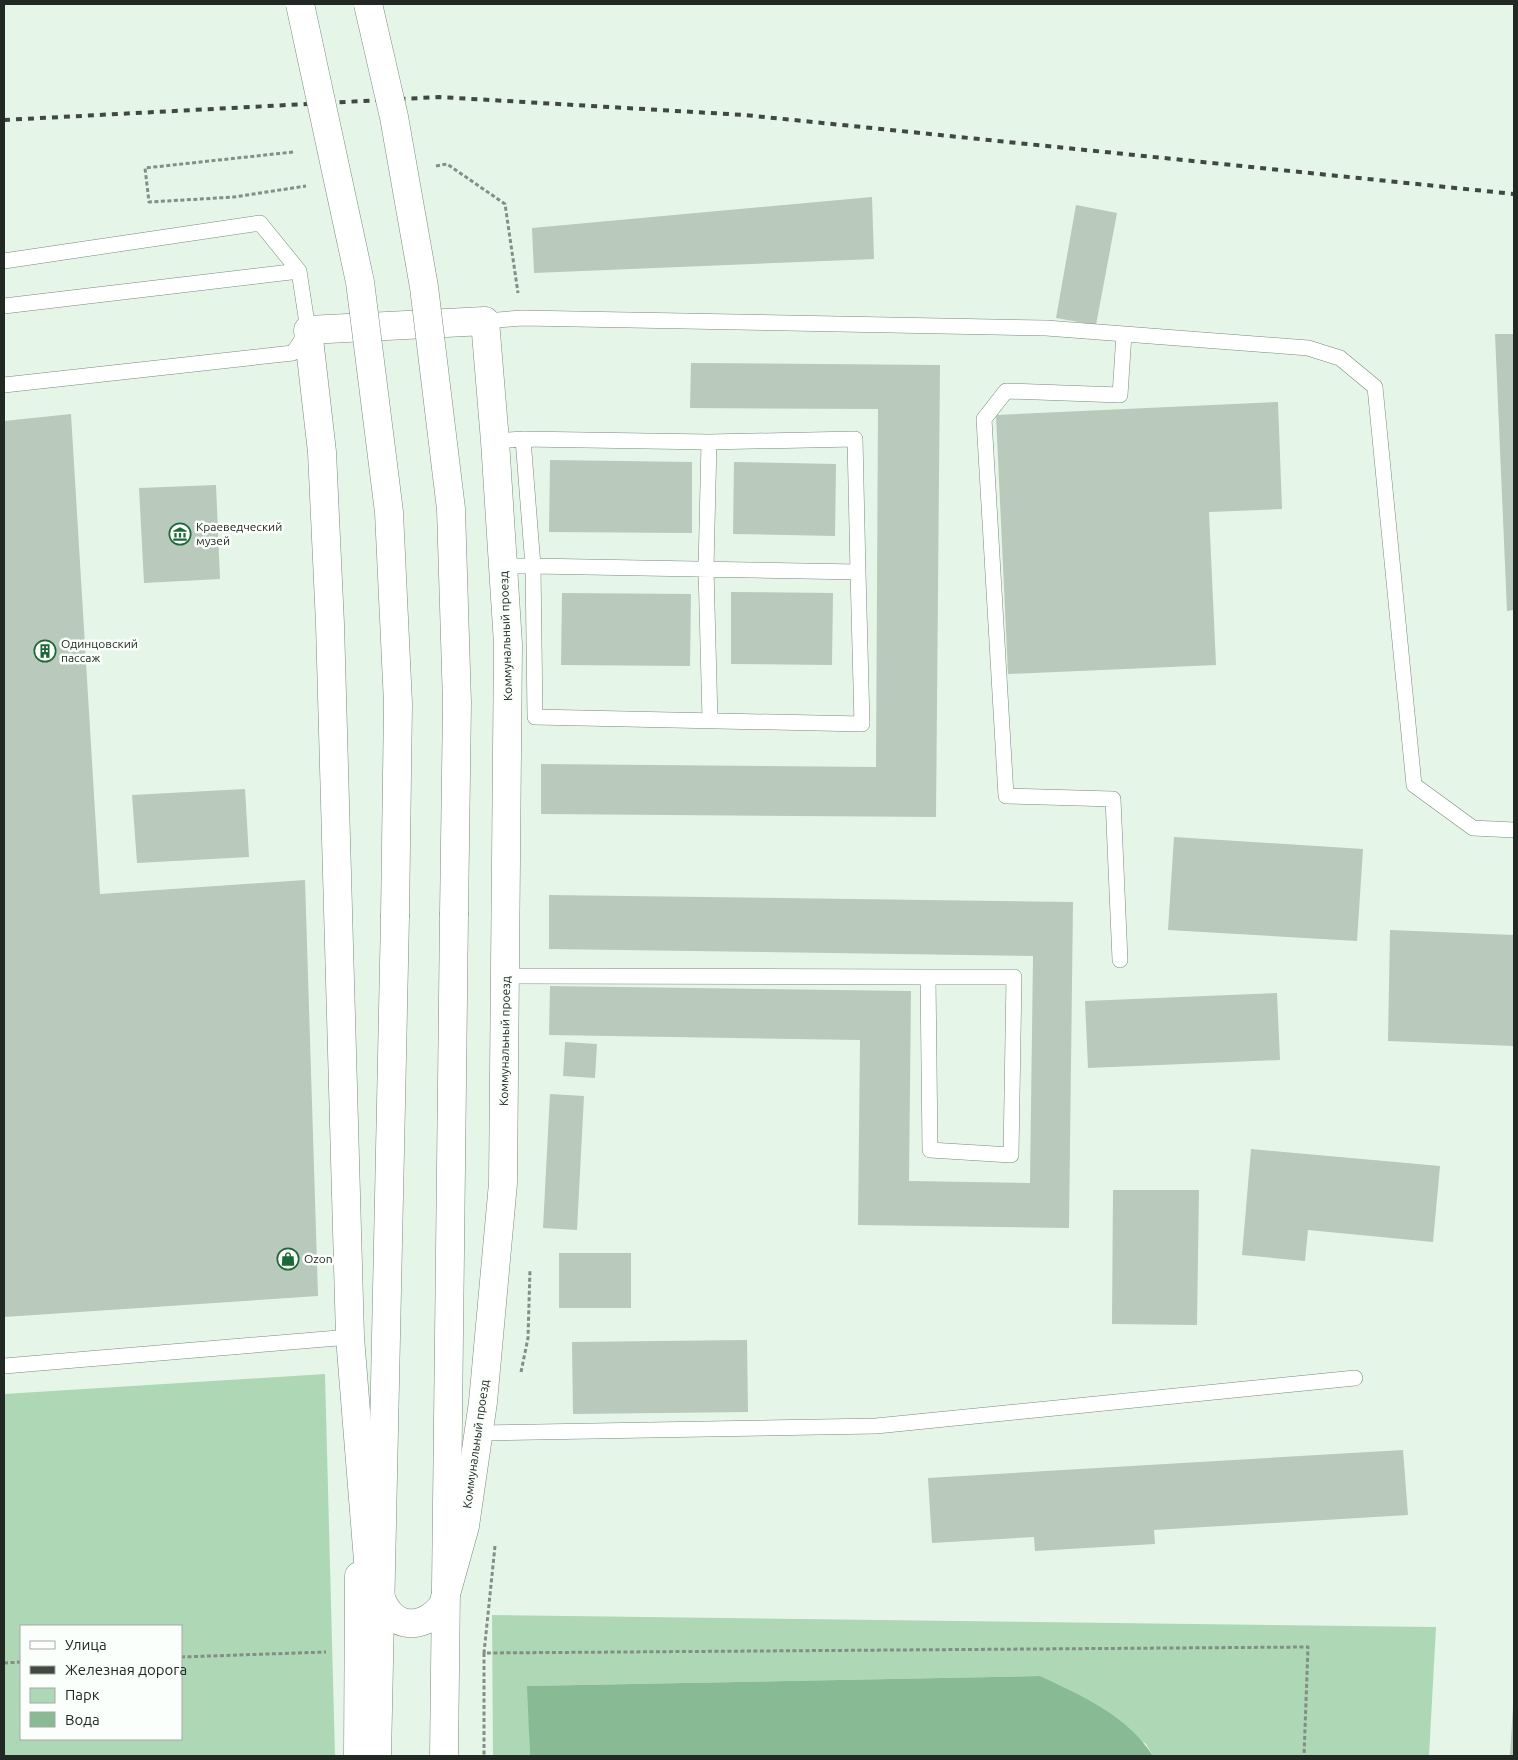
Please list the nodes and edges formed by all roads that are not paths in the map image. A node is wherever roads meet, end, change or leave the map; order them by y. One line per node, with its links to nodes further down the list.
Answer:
1 (300, 4): 29 (main road, bridge)
2 (368, 4): 30 (main road, bridge)
3 (4, 261): 4 (lane)
4 (299, 272): 5 (lane); 7 (lane)
5 (4, 306)
6 (485, 321): 7 (main road); 8 (lane); 11 (main road, Коммунальный проезд)
7 (308, 330): 9 (lane); 24 (main road)
8 (1124, 334): 20 (lane); 21 (lane)
9 (4, 385)
10 (523, 439): 11 (lane); 12 (lane); 14 (lane)
11 (495, 441): 13 (main road, Коммунальный проезд)
12 (709, 442): 15 (lane); 16 (lane)
13 (503, 566): 14 (lane); 17 (main road, Коммунальный проезд)
14 (533, 566): 15 (lane); 18 (lane)
15 (706, 569): 16 (lane); 19 (lane)
16 (858, 572): 19 (lane)
17 (508, 717): 18 (lane); 22 (main road, Коммунальный проезд)
18 (535, 717): 19 (lane)
19 (710, 720)
20 (1514, 830)
21 (1120, 960)
22 (506, 976): 23 (lane); 27 (main road, Коммунальный проезд)
23 (928, 977): 23 (lane)
24 (350, 1337): 25 (lane); 28 (main road)
25 (4, 1366)
26 (1355, 1378): 27 (lane)
27 (478, 1433): 30 (main road, Коммунальный проезд)
28 (360, 1474): 31 (main road); 32 (main road)
29 (379, 1590): 30 (main road); 31 (main road)
30 (446, 1592): 34 (main road, Коммунальный проезд)
31 (378, 1674): 33 (main road)
32 (358, 1756)
33 (377, 1756)
34 (444, 1756)

